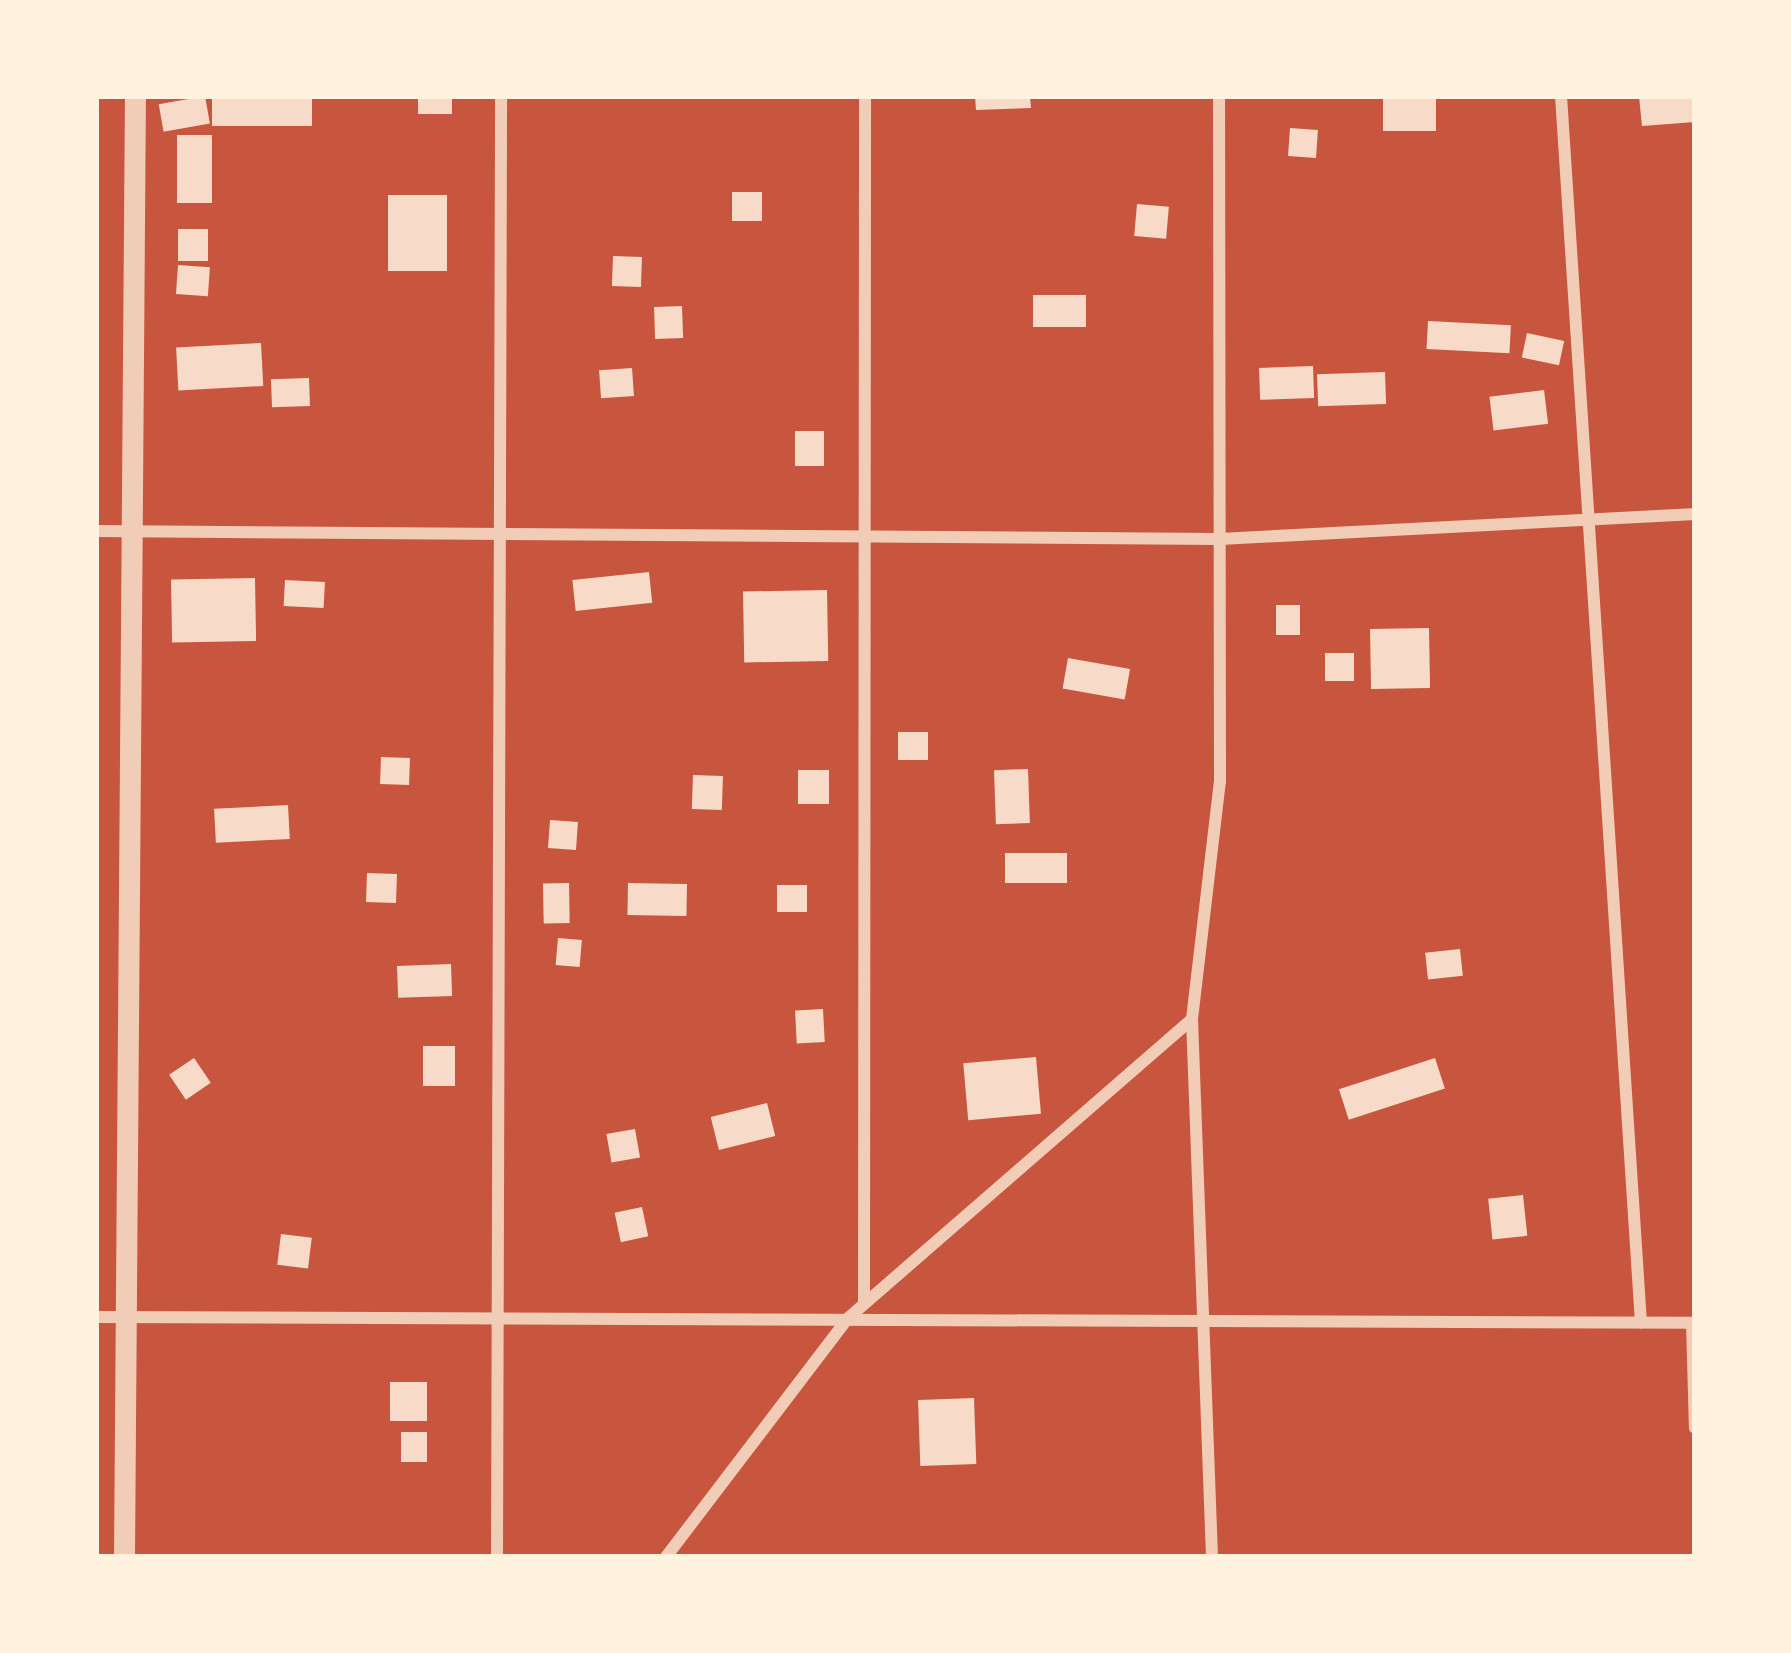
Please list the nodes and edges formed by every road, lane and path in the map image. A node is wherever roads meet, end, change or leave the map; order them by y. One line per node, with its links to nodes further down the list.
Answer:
1 (135, 96): 9 (street)
2 (501, 96): 10 (street)
3 (865, 96): 11 (street)
4 (1219, 96): 12 (street)
5 (1561, 96): 7 (street)
6 (1695, 514): 7 (street)
7 (1587, 520): 12 (street); 20 (street)
8 (96, 531): 9 (street)
9 (132, 531): 10 (street); 15 (street)
10 (502, 534): 11 (street); 17 (street)
11 (864, 537): 12 (street); 14 (street)
12 (1220, 539): 13 (street)
13 (1192, 1019): 14 (street); 19 (street)
14 (864, 1303): 18 (street)
15 (126, 1316): 16 (street); 17 (street); 23 (street)
16 (96, 1317)
17 (504, 1318): 18 (street); 24 (street)
18 (847, 1318): 19 (street); 25 (street)
19 (1203, 1319): 20 (street); 26 (street)
20 (1641, 1322): 21 (street)
21 (1694, 1323): 22 (street)
22 (1695, 1428)
23 (124, 1557)
24 (497, 1557)
25 (666, 1557)
26 (1212, 1557)

